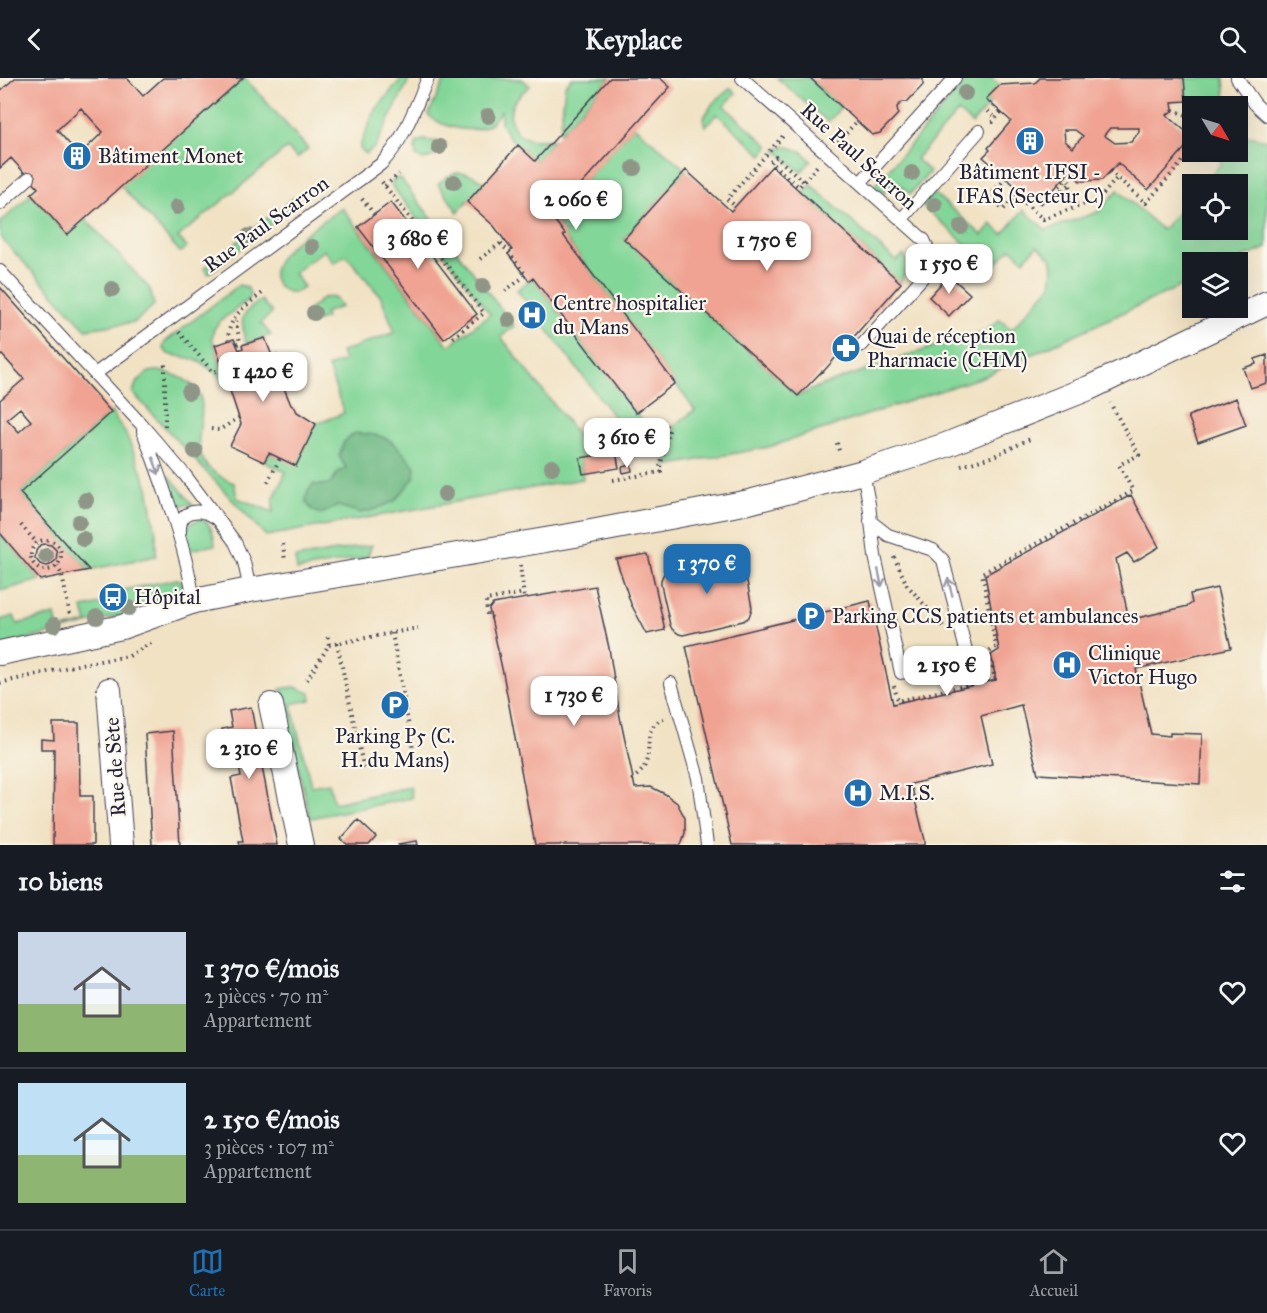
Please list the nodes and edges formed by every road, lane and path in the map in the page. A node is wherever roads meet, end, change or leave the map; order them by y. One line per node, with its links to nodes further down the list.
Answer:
1 (428, 78): 39 (lane, Rue Paul Scarron)
2 (742, 78): 10 (lane, Rue Paul Scarron)
3 (955, 78): 20 (lane)
4 (1237, 78): 8 (lane)
5 (1173, 110): 7 (path)
6 (988, 111): 9 (path)
7 (1182, 113)
8 (1267, 115)
9 (993, 116)
10 (794, 124): 15 (path); 20 (lane, Rue Paul Scarron)
11 (979, 131): 32 (lane)
12 (1182, 162): 18 (path)
13 (743, 171): 15 (path)
14 (1110, 171): 18 (path)
15 (748, 175): 29 (path)
16 (29, 178): 28 (lane)
17 (1006, 178): 26 (path)
18 (1117, 178): 30 (path)
19 (378, 183): 40 (path)
20 (860, 183): 32 (lane, Rue Paul Scarron)
21 (794, 184): 21 (path)
22 (1070, 186): 30 (path)
23 (1020, 191): 24 (path)
24 (1016, 195): 27 (path); 30 (path)
25 (360, 196): 31 (path)
26 (989, 197)
27 (995, 203)
28 (0, 204)
29 (732, 204)
30 (1077, 207)
31 (374, 214)
32 (901, 220): 43 (lane, Rue Paul Scarron)
33 (480, 259): 36 (path)
34 (0, 271): 46 (lane)
35 (265, 291): 38 (path)
36 (505, 291)
37 (1267, 303): 54 (street)
38 (238, 313): 41 (path); 42 (path)
39 (168, 319): 45 (path); 46 (lane, Rue Paul Scarron)
40 (450, 340)
41 (228, 341)
42 (237, 344)
43 (844, 345)
44 (165, 361): 51 (path)
45 (224, 372)
46 (95, 374): 50 (lane)
47 (1109, 402): 83 (path)
48 (239, 418): 52 (path)
49 (661, 419): 55 (path)
50 (141, 424): 57 (lane); 60 (lane, one-way to 60)
51 (165, 428)
52 (211, 429)
53 (280, 458): 56 (path)
54 (863, 472): 58 (lane); 67 (street)
55 (613, 480)
56 (268, 482)
57 (220, 520): 60 (lane); 67 (lane)
58 (870, 521): 63 (lane); 71 (lane, one-way to 58)
59 (21, 525): 61 (path)
60 (181, 540): 68 (lane)
61 (37, 543): 65 (path); 65 (path)
62 (283, 544): 66 (path)
63 (875, 555): 71 (path); 71 (lane, one-way to 71)
64 (520, 564): 70 (path)
65 (57, 566): 69 (path)
66 (287, 570)
67 (250, 590): 68 (street)
68 (194, 601): 78 (street)
69 (71, 617)
70 (492, 618)
71 (960, 625)
72 (418, 628): 74 (path)
73 (327, 633): 77 (path)
74 (392, 633): 76 (path); 86 (path)
75 (156, 640): 80 (path)
76 (338, 643): 77 (path); 87 (path)
77 (329, 645): 79 (path)
78 (0, 653)
79 (307, 680)
80 (0, 683)
81 (671, 683): 85 (lane)
82 (110, 690): 89 (street, Rue de Sète)
83 (902, 702)
84 (271, 705): 90 (street)
85 (680, 715): 88 (path); 91 (lane)
86 (416, 760)
87 (364, 770)
88 (632, 780)
89 (121, 845)
90 (301, 845)
91 (707, 845)

